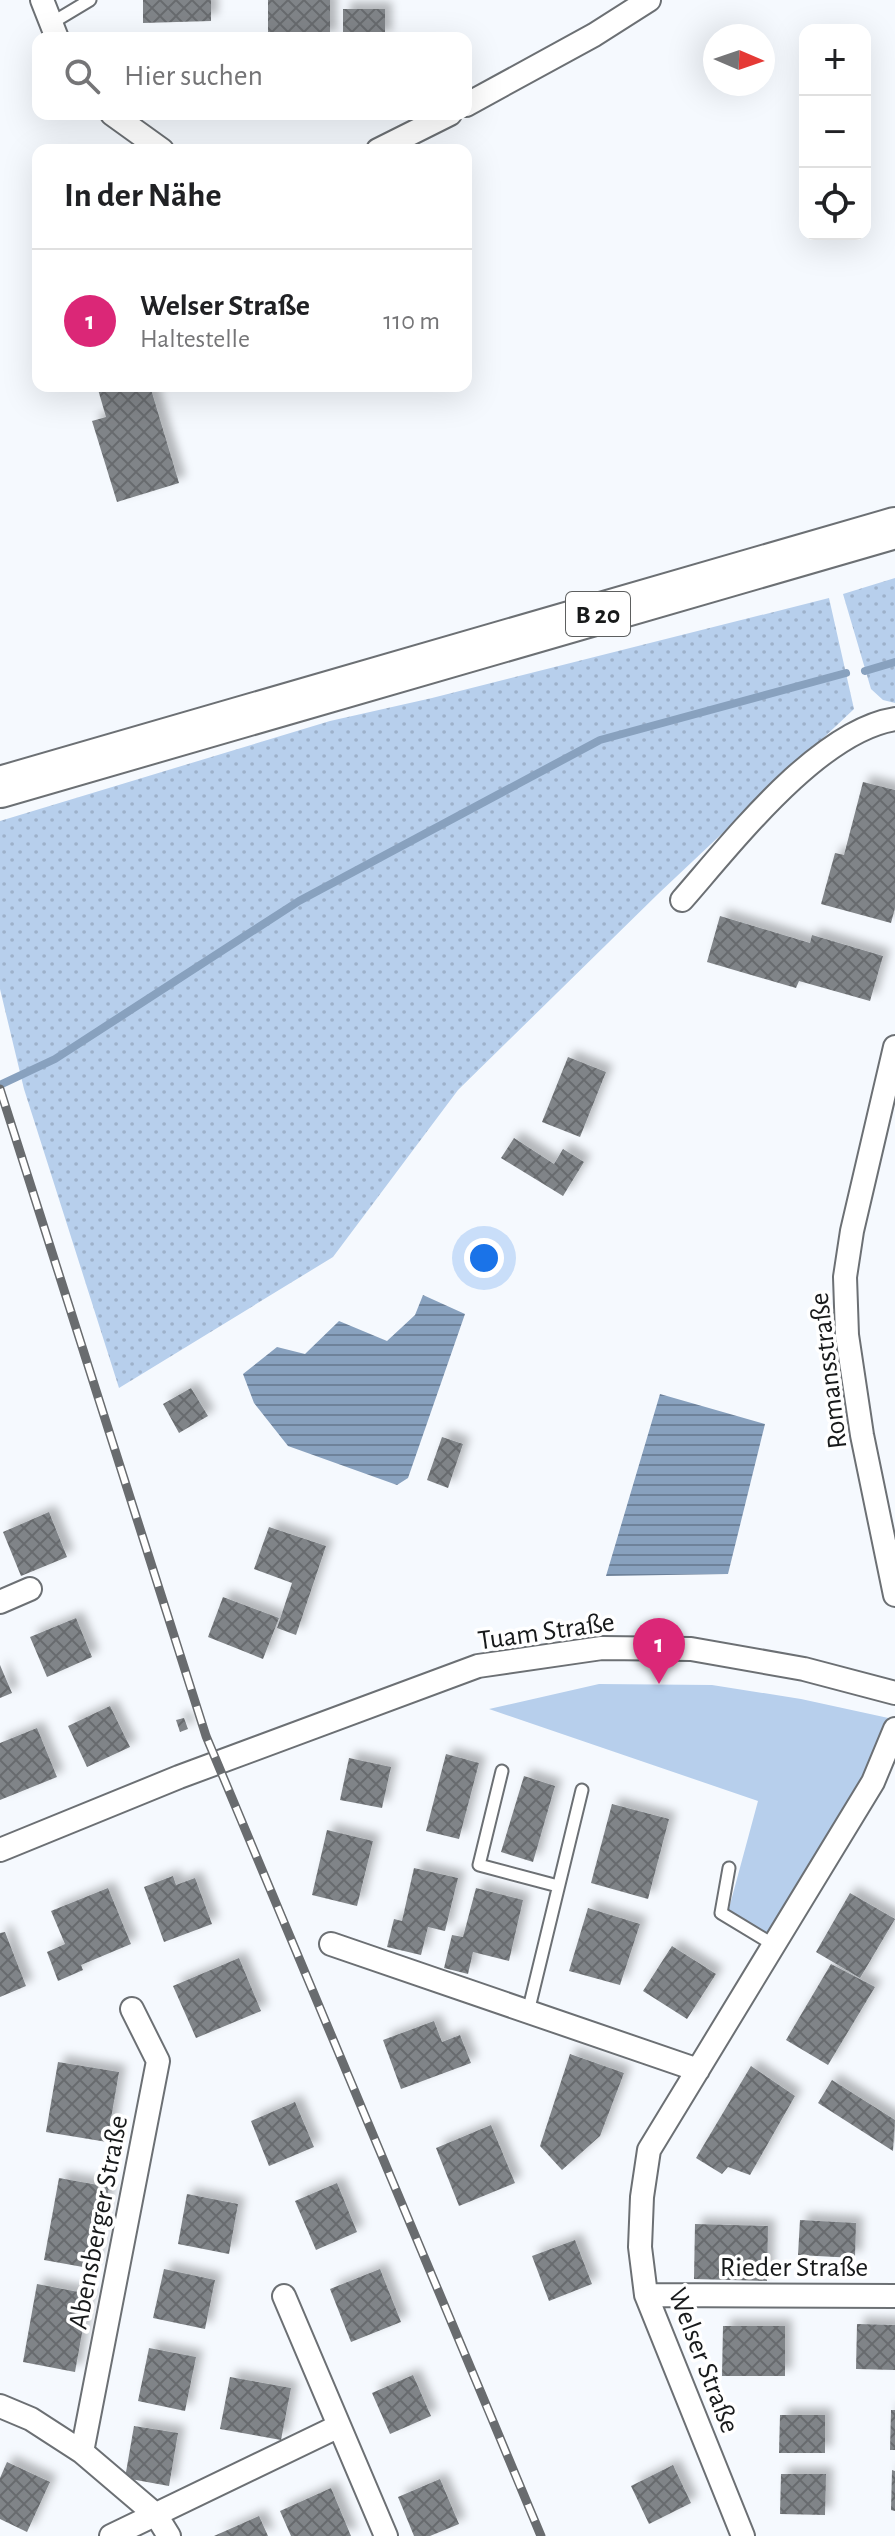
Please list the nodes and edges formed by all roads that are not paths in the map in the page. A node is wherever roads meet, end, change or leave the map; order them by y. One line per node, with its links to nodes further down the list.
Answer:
1 (42, 0): 4 (street)
2 (90, 0): 4 (lane)
3 (649, 0): 5 (street)
4 (53, 31)
5 (472, 102)
6 (120, 120): 8 (street)
7 (438, 120): 9 (street)
8 (154, 144)
9 (390, 144)
10 (886, 534): 12 (highway, B 20)
11 (895, 719): 13 (street)
12 (0, 787)
13 (682, 900)
14 (895, 1047): 15 (street, Romansstraße)
15 (887, 1117): 17 (street, Romansstraße)
16 (30, 1589): 18 (street)
17 (895, 1595)
18 (0, 1602)
19 (895, 1693): 23 (street, Tuam Straße)
20 (895, 1729): 27 (street, Welser Straße)
21 (502, 1771): 25 (lane)
22 (582, 1790): 25 (lane)
23 (0, 1850)
24 (729, 1868): 27 (lane)
25 (558, 1886): 29 (lane)
26 (331, 1944): 29 (street)
27 (774, 1945): 30 (street, Welser Straße)
28 (132, 2009): 36 (street, Abensberger Straße)
29 (528, 2012): 30 (street)
30 (698, 2070): 31 (street, Welser Straße)
31 (646, 2295): 33 (street, Rieder Straße); 41 (street, Welser Straße)
32 (284, 2296): 35 (street)
33 (895, 2296)
34 (0, 2406): 36 (street)
35 (339, 2426): 37 (street); 40 (street)
36 (82, 2452): 37 (street)
37 (156, 2515): 38 (street); 39 (street)
38 (111, 2536)
39 (169, 2536)
40 (386, 2536)
41 (743, 2536)

